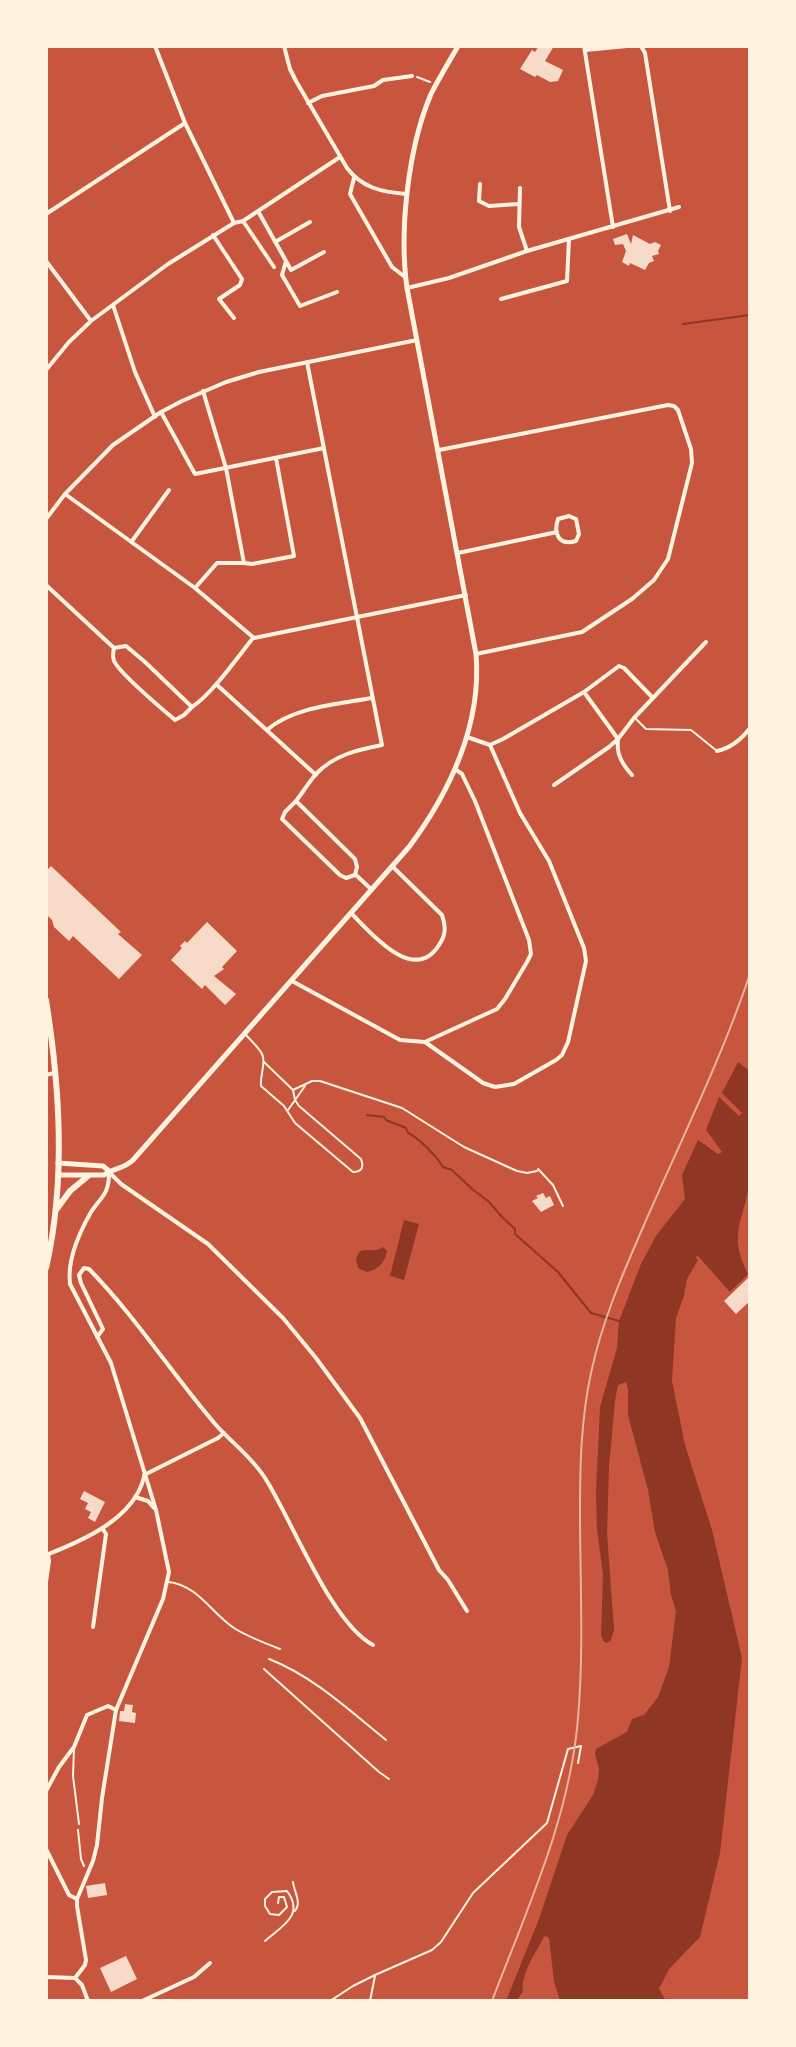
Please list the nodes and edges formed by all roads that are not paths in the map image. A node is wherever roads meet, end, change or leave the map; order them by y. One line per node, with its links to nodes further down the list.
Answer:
1 (155, 46): 9 (street)
2 (284, 46): 8 (street)
3 (458, 46): 14 (street)
4 (627, 46): 6 (street)
5 (641, 46): 18 (street)
6 (584, 48): 23 (street)
7 (412, 76): 8 (street)
8 (308, 103): 10 (street)
9 (185, 123): 19 (street); 22 (street)
10 (340, 157): 11 (street); 17 (street)
11 (354, 178): 14 (street); 32 (street)
12 (480, 184): 15 (street)
13 (520, 188): 15 (street)
14 (407, 194): 32 (street)
15 (518, 204): 27 (street)
16 (679, 207): 18 (street)
17 (258, 211): 20 (street); 26 (street)
18 (670, 211): 23 (street)
19 (46, 214)
20 (243, 221): 22 (street); 31 (street)
21 (310, 222): 26 (street)
22 (234, 223): 24 (street)
23 (613, 227): 25 (street)
24 (213, 235): 36 (street); 37 (street)
25 (569, 239): 27 (street); 35 (street)
26 (275, 242): 30 (street)
27 (527, 251): 33 (street)
28 (324, 252): 30 (street)
29 (46, 261): 38 (street)
30 (286, 261): 34 (street)
31 (274, 267)
32 (406, 278): 33 (street)
33 (407, 288): 39 (street)
34 (337, 292)
35 (501, 299)
36 (113, 305): 38 (street); 44 (street)
37 (234, 318)
38 (91, 321): 41 (street)
39 (417, 340): 40 (street); 46 (street)
40 (307, 362): 42 (street); 45 (street)
41 (46, 370)
42 (203, 391): 43 (street); 48 (street)
43 (161, 412): 44 (street); 48 (street)
44 (155, 417): 50 (street)
45 (324, 448): 47 (street); 59 (street)
46 (439, 450): 54 (street); 63 (street)
47 (276, 458): 48 (street); 55 (street)
48 (226, 468): 55 (street)
49 (169, 490): 53 (street)
50 (65, 494): 51 (street); 53 (street)
51 (46, 519)
52 (557, 532): 52 (street); 54 (street)
53 (132, 541): 57 (street)
54 (458, 553): 58 (street)
55 (244, 563): 57 (street)
56 (46, 585): 62 (street)
57 (195, 588): 60 (street)
58 (466, 595): 59 (street); 63 (street)
59 (357, 617): 60 (street); 66 (street)
60 (254, 638): 64 (street)
61 (706, 642): 67 (street)
62 (114, 648): 68 (street); 68 (street)
63 (476, 654): 72 (street)
64 (216, 684): 68 (street); 71 (street)
65 (584, 692): 67 (street); 73 (street); 74 (street)
66 (372, 698): 71 (street); 77 (street)
67 (653, 698): 69 (street)
68 (192, 707)
69 (634, 718): 73 (street); 75 (lane)
70 (750, 728): 75 (street)
71 (267, 730): 77 (street)
72 (467, 737): 74 (street); 76 (street)
73 (618, 739): 78 (street); 79 (street)
74 (490, 745): 88 (street)
75 (717, 751)
76 (455, 769): 81 (street); 88 (street)
77 (316, 775): 80 (street)
78 (632, 775)
79 (554, 785)
80 (296, 801): 82 (street); 82 (street)
81 (393, 867): 83 (street); 84 (street)
82 (355, 875): 83 (street)
83 (372, 890): 84 (street)
84 (351, 913): 85 (street)
85 (292, 981): 87 (street); 88 (street)
86 (46, 1003): 90 (main road)
87 (245, 1034): 89 (lane); 97 (street)
88 (425, 1042)
89 (264, 1062): 93 (lane); 95 (lane)
90 (54, 1073): 91 (street); 96 (main road)
91 (46, 1075)
92 (305, 1085): 93 (lane); 94 (lane); 100 (lane)
93 (293, 1090): 94 (lane)
94 (295, 1100): 95 (lane); 95 (lane)
95 (287, 1111)
96 (58, 1163): 97 (street); 98 (main road)
97 (109, 1171): 99 (street); 103 (street); 112 (street)
98 (58, 1175): 99 (street); 101 (main road)
99 (88, 1176): 101 (main road)
100 (563, 1206)
101 (56, 1210): 102 (main road)
102 (46, 1268)
103 (97, 1337): 104 (street); 105 (street)
104 (224, 1433): 105 (street); 114 (street)
105 (144, 1475): 106 (street); 107 (street)
106 (135, 1497): 107 (street); 108 (street)
107 (156, 1510): 111 (street)
108 (102, 1528): 109 (street); 113 (street)
109 (47, 1554): 110 (street)
110 (46, 1582)
111 (168, 1582): 115 (lane); 116 (street)
112 (467, 1611)
113 (93, 1627)
114 (373, 1645)
115 (280, 1649)
116 (116, 1710): 119 (street); 124 (street)
117 (581, 1746): 118 (lane); 120 (lane); 126 (lane)
118 (587, 1746)
119 (74, 1747): 121 (street); 122 (lane)
120 (578, 1763)
121 (46, 1791)
122 (79, 1824)
123 (46, 1849): 124 (street)
124 (77, 1899): 128 (street)
125 (210, 1963): 130 (street)
126 (375, 1975): 131 (lane); 132 (lane)
127 (46, 1977): 128 (street)
128 (75, 1978): 129 (street)
129 (88, 2001)
130 (142, 2001)
131 (330, 2001)
132 (370, 2001)

